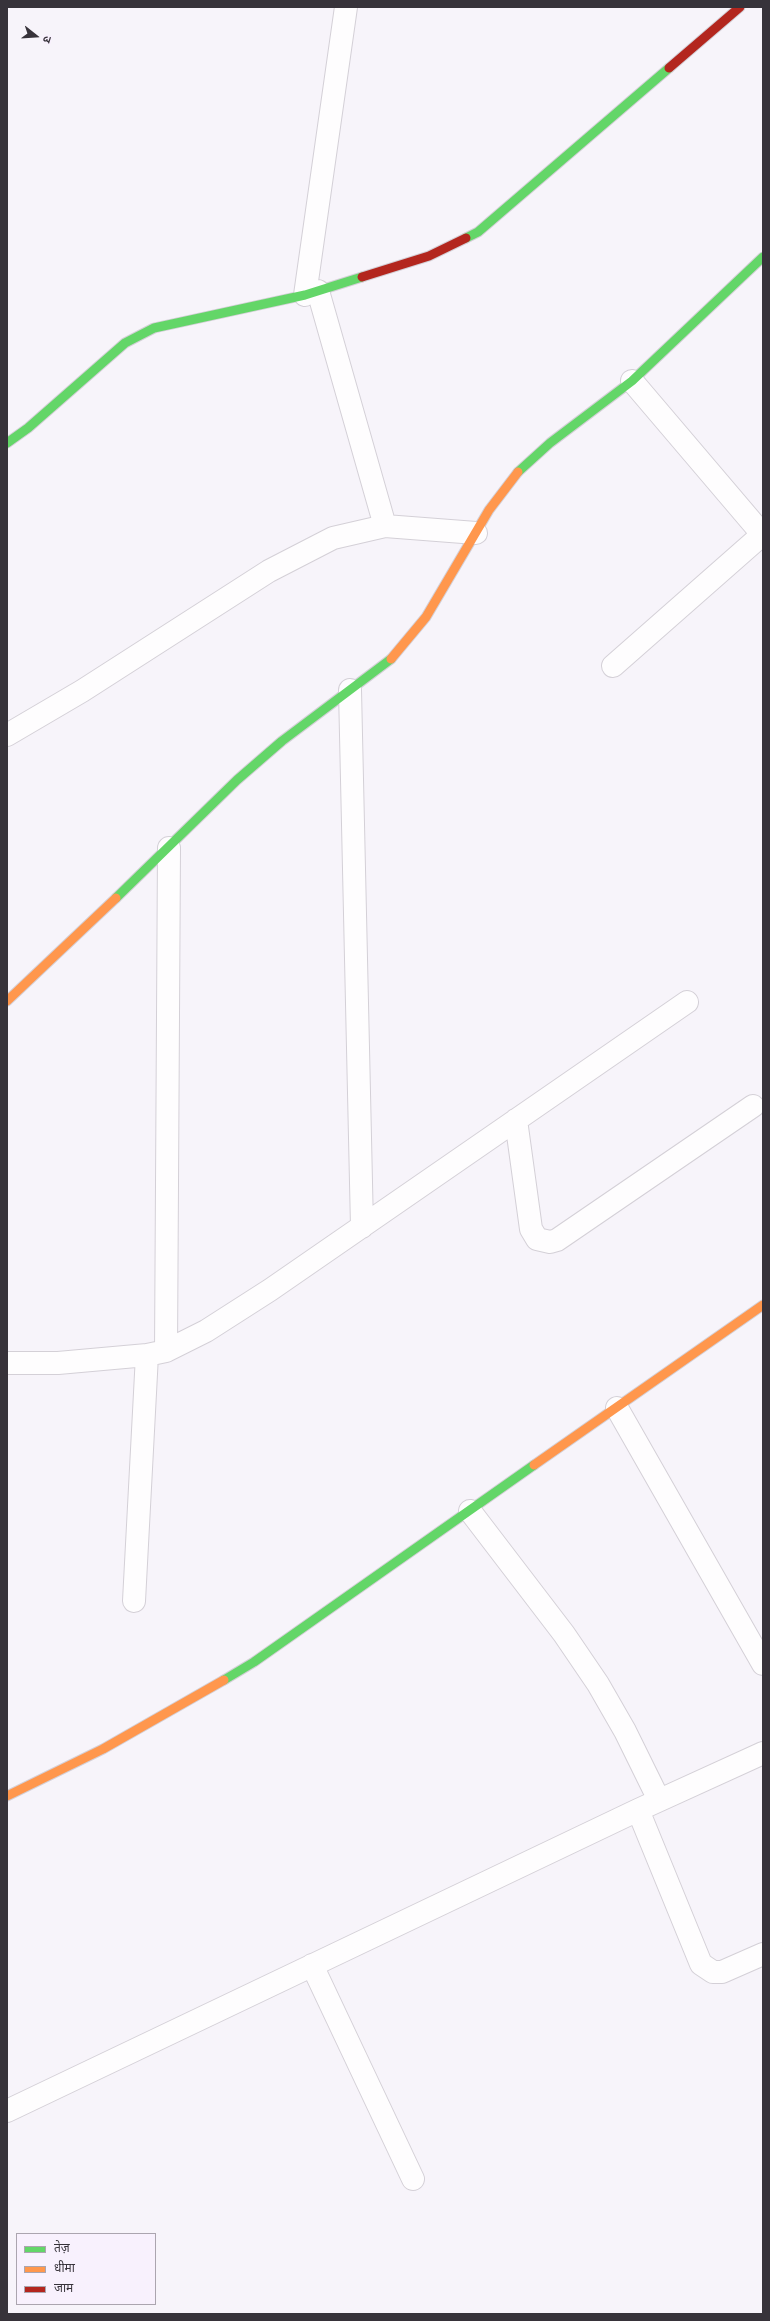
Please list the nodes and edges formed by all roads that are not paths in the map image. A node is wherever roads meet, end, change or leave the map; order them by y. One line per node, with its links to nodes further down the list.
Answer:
1 (346, 7): 4 (street)
2 (740, 7): 4 (street)
3 (763, 258): 5 (street)
4 (311, 293): 6 (street); 7 (street)
5 (632, 381): 8 (street); 9 (street)
6 (7, 443)
7 (385, 526): 8 (street); 12 (street)
8 (476, 533): 11 (street)
9 (763, 535): 10 (street)
10 (613, 666)
11 (350, 690): 13 (street); 18 (street)
12 (7, 735)
13 (169, 848): 14 (street); 20 (street)
14 (7, 1001)
15 (687, 1002): 17 (street)
16 (753, 1106): 17 (street)
17 (516, 1120): 18 (street)
18 (362, 1227): 20 (street)
19 (763, 1305): 22 (street)
20 (156, 1353): 21 (street); 24 (street)
21 (7, 1363)
22 (617, 1408): 23 (street); 25 (street)
23 (470, 1511): 27 (street); 28 (street)
24 (134, 1600)
25 (763, 1664)
26 (763, 1753): 28 (street)
27 (7, 1796)
28 (659, 1800): 29 (street)
29 (638, 1810): 30 (street); 31 (street)
30 (763, 1954)
31 (312, 1965): 32 (street); 33 (street)
32 (7, 2111)
33 (413, 2179)

